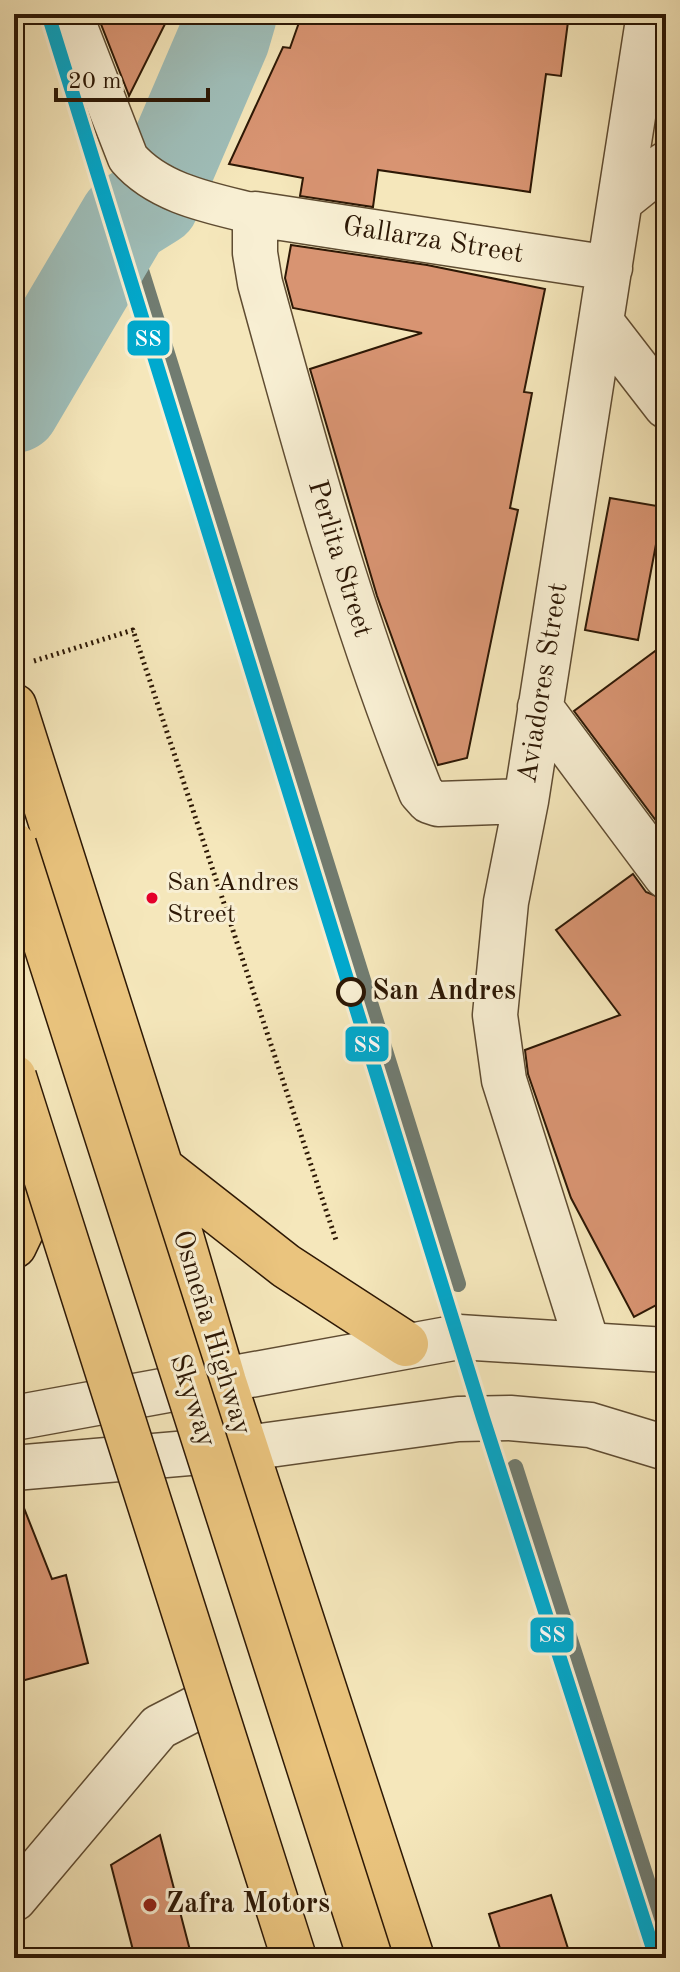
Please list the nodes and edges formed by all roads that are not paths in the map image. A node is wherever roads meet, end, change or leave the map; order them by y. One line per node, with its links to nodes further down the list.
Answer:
1 (72, 14): 5 (street)
2 (649, 14): 4 (street, Aviadores Street)
3 (666, 164): 4 (street)
4 (620, 201): 6 (street, Aviadores Street)
5 (255, 214): 6 (street, Gallarza Street); 11 (street, Perlita Street)
6 (610, 268): 7 (street, Aviadores Street)
7 (601, 322): 8 (street); 10 (street, Aviadores Street)
8 (666, 406)
9 (14, 706): 16 (main road, Osmeña Highway)
10 (540, 707): 11 (street, Aviadores Street); 13 (street)
11 (526, 801): 19 (street, Aviadores Street)
12 (14, 845): 33 (main road, Skyway, bridge)
13 (666, 876)
14 (14, 1077): 32 (main road, bridge)
15 (14, 1134): 17 (main road)
16 (161, 1168): 20 (main road); 22 (main road, Osmeña Highway)
17 (36, 1200): 18 (main road); 23 (main road)
18 (14, 1246)
19 (587, 1343): 20 (street); 21 (street)
20 (406, 1344): 22 (street)
21 (666, 1350)
22 (224, 1382): 23 (street); 25 (main road, Osmeña Highway)
23 (98, 1403): 24 (street); 27 (main road)
24 (14, 1418)
25 (247, 1448): 26 (street); 27 (street); 34 (main road, Osmeña Highway)
26 (664, 1455)
27 (118, 1458): 28 (street); 29 (main road)
28 (14, 1468)
29 (196, 1708): 30 (street); 31 (main road)
30 (14, 1899)
31 (275, 1958)
32 (294, 1958)
33 (370, 1958)
34 (412, 1958)

